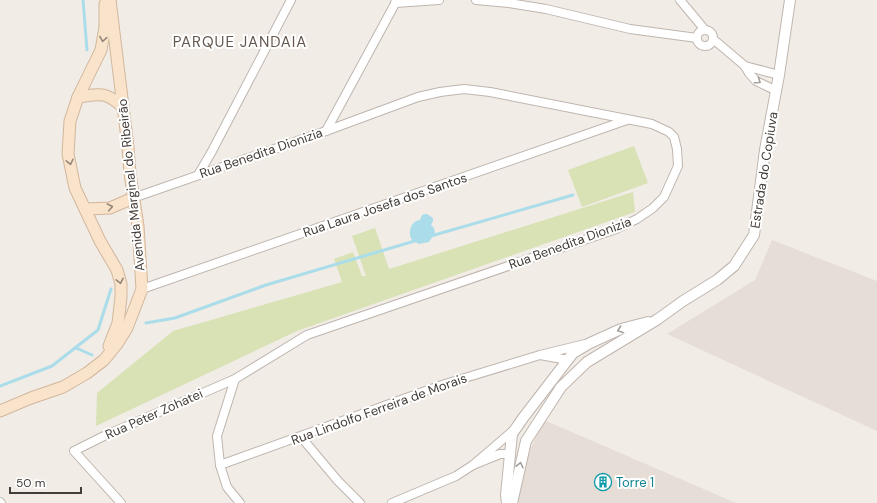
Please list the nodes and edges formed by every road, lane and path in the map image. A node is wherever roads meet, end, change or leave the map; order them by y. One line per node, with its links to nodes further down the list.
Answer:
1 (105, 0): 15 (main road, Avenida Marginal do Ribeirão, one-way to 15)
2 (110, 0): 16 (main road, Avenida Marginal do Ribeirão)
3 (291, 0): 19 (street)
4 (440, 0): 8 (street)
5 (476, 0): 10 (street)
6 (680, 0): 9 (street)
7 (790, 0): 13 (street, Estrada do Copiuva)
8 (396, 1): 18 (street)
9 (705, 30): 10 (street); 11 (street)
10 (697, 38): 11 (street)
11 (713, 39): 12 (street)
12 (745, 66): 13 (street); 14 (street, one-way to 14)
13 (780, 75): 14 (street, Estrada do Copiuva)
14 (777, 91): 23 (street, Estrada do Copiuva)
15 (78, 97): 16 (main road); 21 (main road, Avenida Marginal do Ribeirão, one-way to 21)
16 (122, 106): 20 (main road, Avenida Marginal do Ribeirão)
17 (628, 120): 18 (street, Rua Benedita Dionizia); 22 (street, Rua Laura Josefa dos Santos); 30 (street, Rua Benedita Dionizia)
18 (326, 131): 19 (street, Rua Benedita Dionizia)
19 (198, 175): 20 (street, Rua Benedita Dionizia)
20 (133, 198): 21 (main road, one-way to 20); 22 (main road, Avenida Marginal do Ribeirão)
21 (85, 209): 27 (main road, Avenida Marginal do Ribeirão, one-way to 27)
22 (142, 289): 27 (main road, Avenida Marginal do Ribeirão)
23 (658, 319): 24 (street, Estrada do Copiuva, one-way to 24); 28 (street, Estrada do Copiuva)
24 (590, 343): 25 (street, Rua Lindolfo Ferreira de Morais); 26 (street, Estrada do Copiuva); 28 (street)
25 (540, 355): 26 (street, Rua Lindolfo Ferreira de Morais); 34 (street, Rua Lindolfo Ferreira de Morais)
26 (571, 356): 29 (street); 32 (street, Estrada do Copiuva)
27 (104, 360): 31 (main road, Avenida Marginal do Ribeirão)
28 (592, 360): 29 (street, Estrada do Copiuva)
29 (579, 369): 33 (street, Estrada do Copiuva)
30 (235, 379): 37 (street); 39 (street, Rua Peter Zohatei)
31 (0, 411)
32 (517, 428): 33 (street); 36 (street, Estrada do Copiuva); 38 (street)
33 (533, 430): 35 (street, Estrada do Copiuva)
34 (300, 437): 37 (street, Rua Lindolfo Ferreira de Morais); 41 (street)
35 (525, 444): 36 (street); 44 (street, Estrada do Copiuva, one-way to 35)
36 (511, 449): 38 (street); 43 (street, Estrada do Copiuva)
37 (220, 465): 40 (street)
38 (473, 465): 42 (street)
39 (121, 503)
40 (240, 503)
41 (360, 503)
42 (392, 503)
43 (507, 503)
44 (512, 503)

